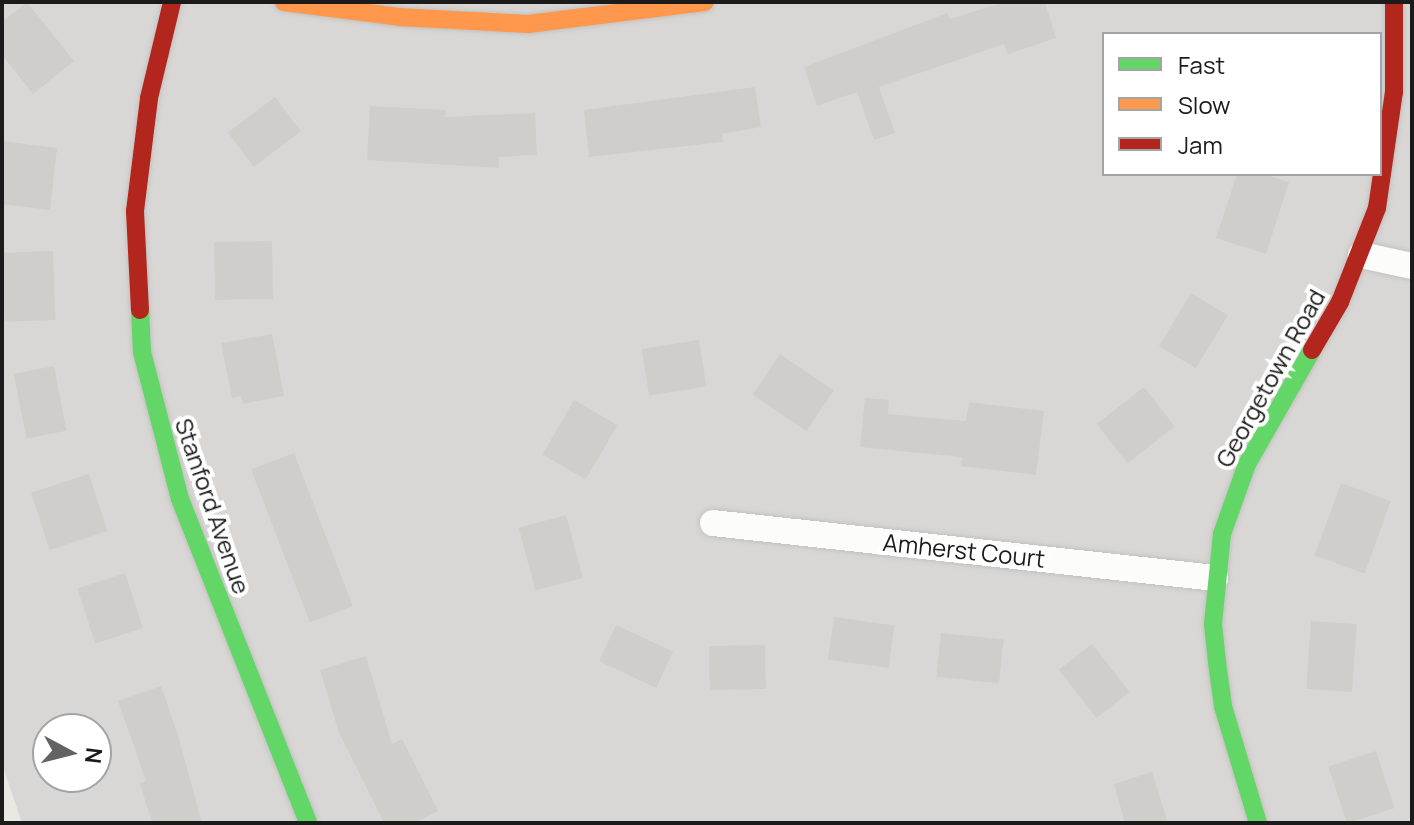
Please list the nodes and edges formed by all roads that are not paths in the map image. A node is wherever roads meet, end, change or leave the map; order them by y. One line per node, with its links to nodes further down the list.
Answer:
1 (172, 2): 9 (street, Stanford Avenue)
2 (284, 2): 3 (street)
3 (705, 2)
4 (1394, 2): 5 (street, Georgetown Road)
5 (1361, 255): 6 (street); 8 (street, Georgetown Road)
6 (1412, 266)
7 (713, 523): 8 (street, Amherst Court)
8 (1215, 578): 10 (street, Georgetown Road)
9 (308, 823)
10 (1258, 823)

